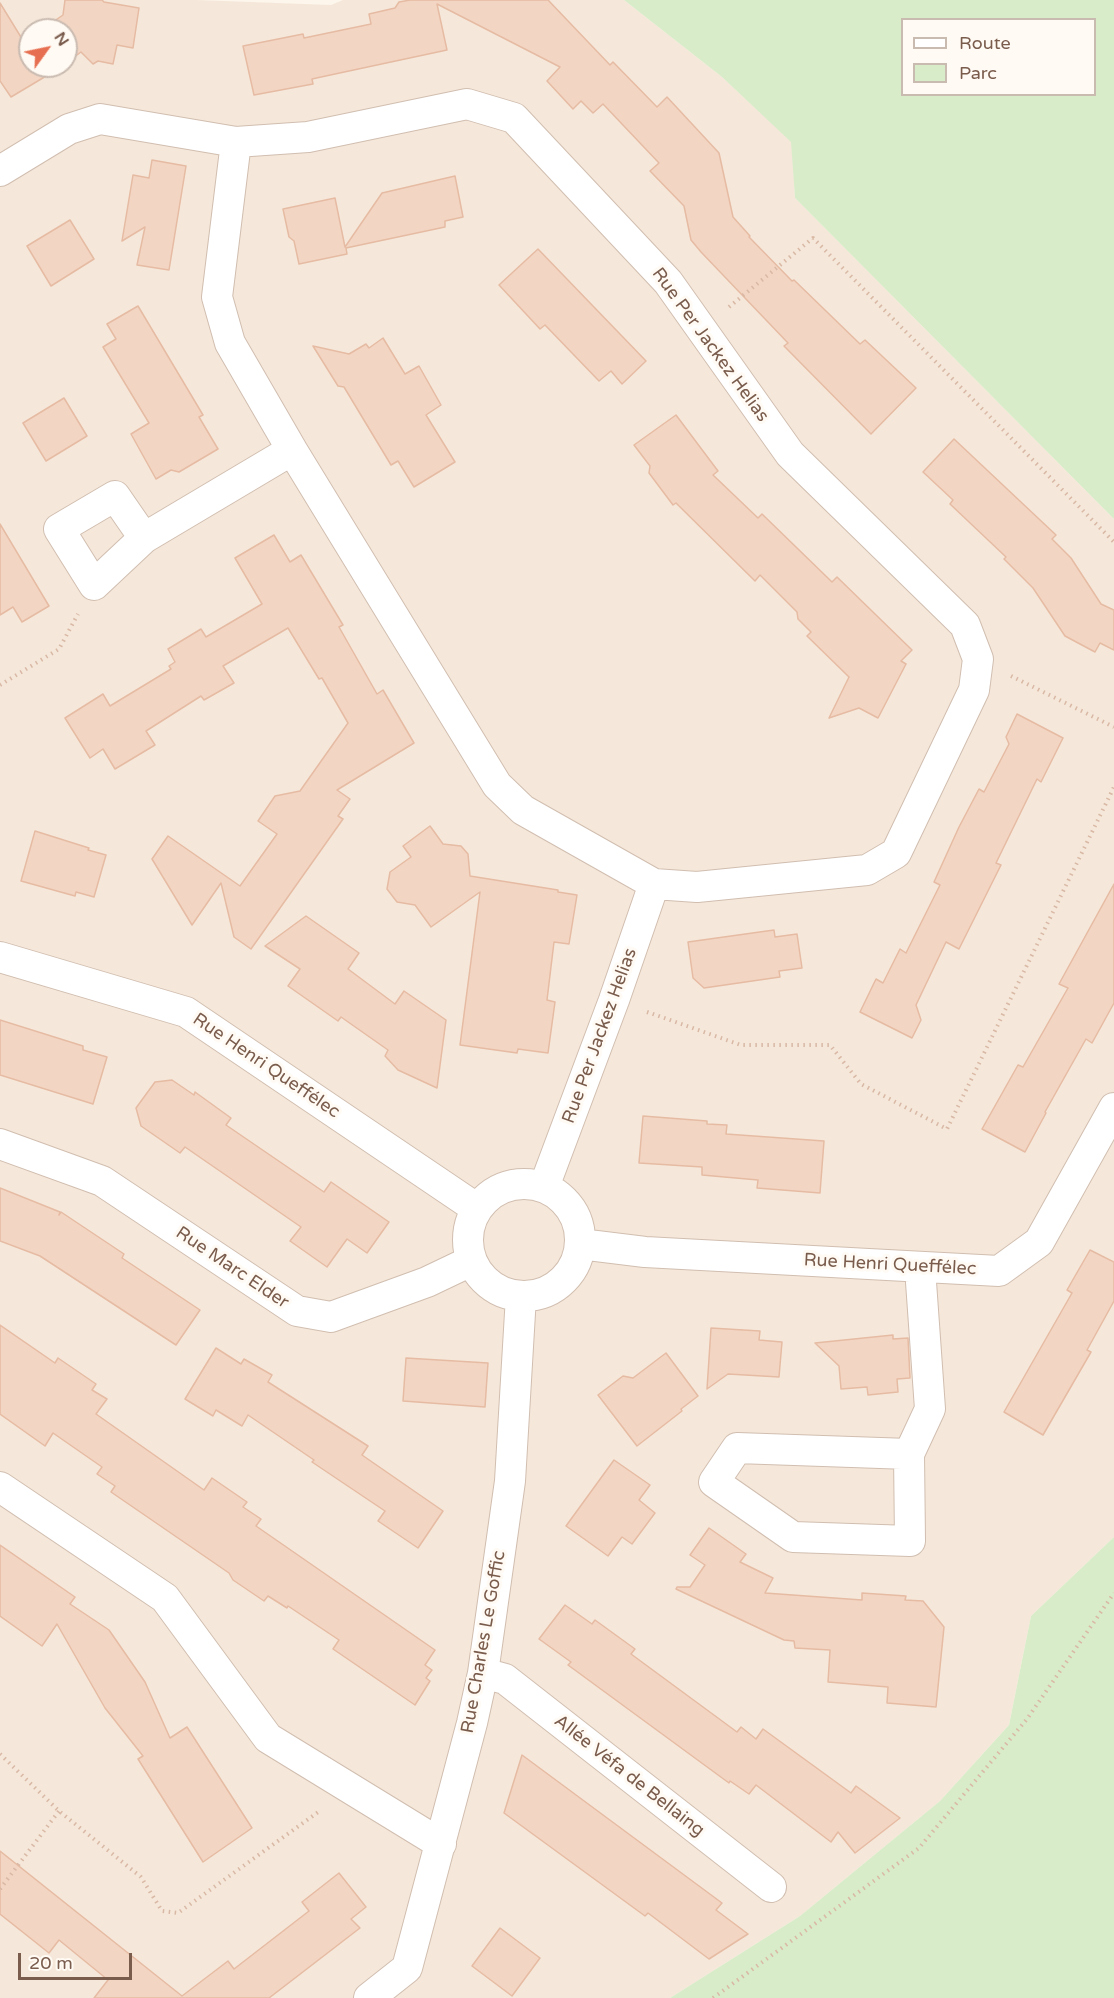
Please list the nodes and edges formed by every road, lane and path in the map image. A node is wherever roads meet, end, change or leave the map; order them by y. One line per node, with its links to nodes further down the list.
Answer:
1 (236, 142): 2 (street); 3 (street, Rue Per Jackez Helias); 4 (street, Rue Per Jackez Helias)
2 (0, 171)
3 (702, 329): 6 (path); 8 (street, Rue Per Jackez Helias)
4 (292, 450): 5 (street); 12 (street, Rue Per Jackez Helias)
5 (144, 538): 7 (street); 7 (street)
6 (1114, 542)
7 (94, 585): 9 (path)
8 (978, 659): 10 (path); 12 (street, Rue Per Jackez Helias)
9 (0, 685)
10 (1114, 727)
11 (1114, 787): 14 (path)
12 (654, 884): 14 (street, Rue Per Jackez Helias)
13 (0, 957): 18 (street, Rue Henri Queffélec)
14 (614, 1000): 17 (street, Rue Per Jackez Helias)
15 (1114, 1108): 21 (street, Rue Henri Queffélec)
16 (0, 1144): 20 (street, Rue Marc Elder)
17 (544, 1187): 18 (street); 19 (street)
18 (476, 1208): 20 (street)
19 (580, 1244): 21 (street, Rue Henri Queffélec); 22 (street)
20 (471, 1261): 22 (street)
21 (920, 1268): 23 (street)
22 (521, 1296): 26 (street, Rue Charles Le Goffic)
23 (909, 1454): 23 (street)
24 (0, 1487): 28 (street)
25 (1114, 1593): 34 (path)
26 (483, 1673): 30 (street, Rue Charles Le Goffic); 31 (street, Allée Véfa de Bellaing)
27 (0, 1754): 29 (path)
28 (340, 1783): 29 (path); 30 (street)
29 (59, 1810): 32 (path)
30 (441, 1844): 33 (street, Rue Charles Le Goffic)
31 (771, 1887)
32 (0, 1889)
33 (369, 1998)
34 (713, 1998)

